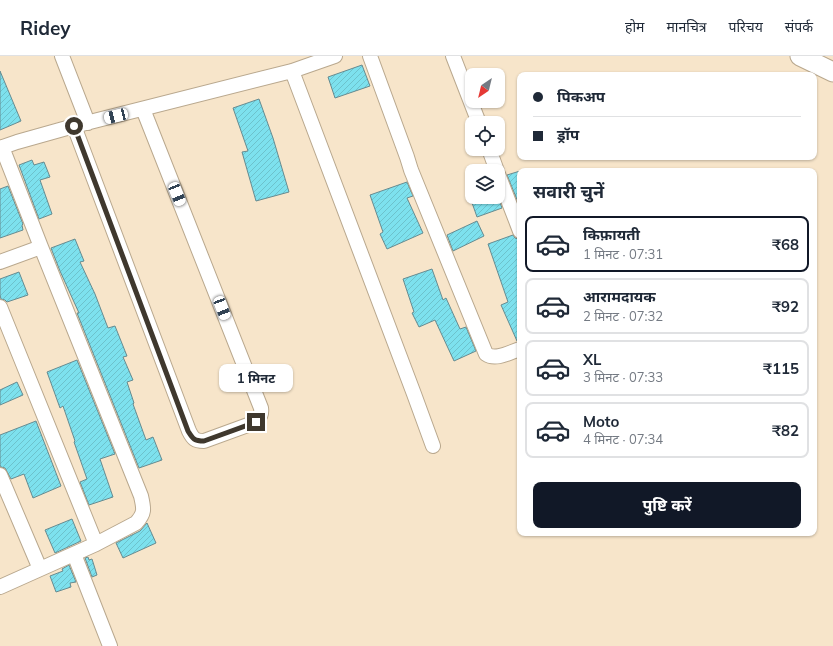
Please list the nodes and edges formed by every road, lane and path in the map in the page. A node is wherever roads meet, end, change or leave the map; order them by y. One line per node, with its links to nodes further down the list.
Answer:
1 (62, 56): 10 (street)
2 (336, 56): 6 (street)
3 (370, 56): 18 (street)
4 (453, 56): 9 (street)
5 (800, 56): 7 (street)
6 (292, 71): 8 (street); 19 (street)
7 (833, 72)
8 (143, 109): 10 (street); 11 (street)
9 (476, 116)
10 (88, 123): 11 (street)
11 (74, 126): 12 (street)
12 (1, 148): 15 (street)
13 (505, 191): 14 (street)
14 (517, 223)
15 (41, 247): 16 (street); 21 (street)
16 (0, 262)
17 (0, 307): 21 (street)
18 (517, 350)
19 (433, 446)
20 (0, 475): 23 (street)
21 (96, 544): 22 (street)
22 (74, 554): 23 (street); 25 (street)
23 (40, 569): 24 (street)
24 (0, 587)
25 (110, 646)

